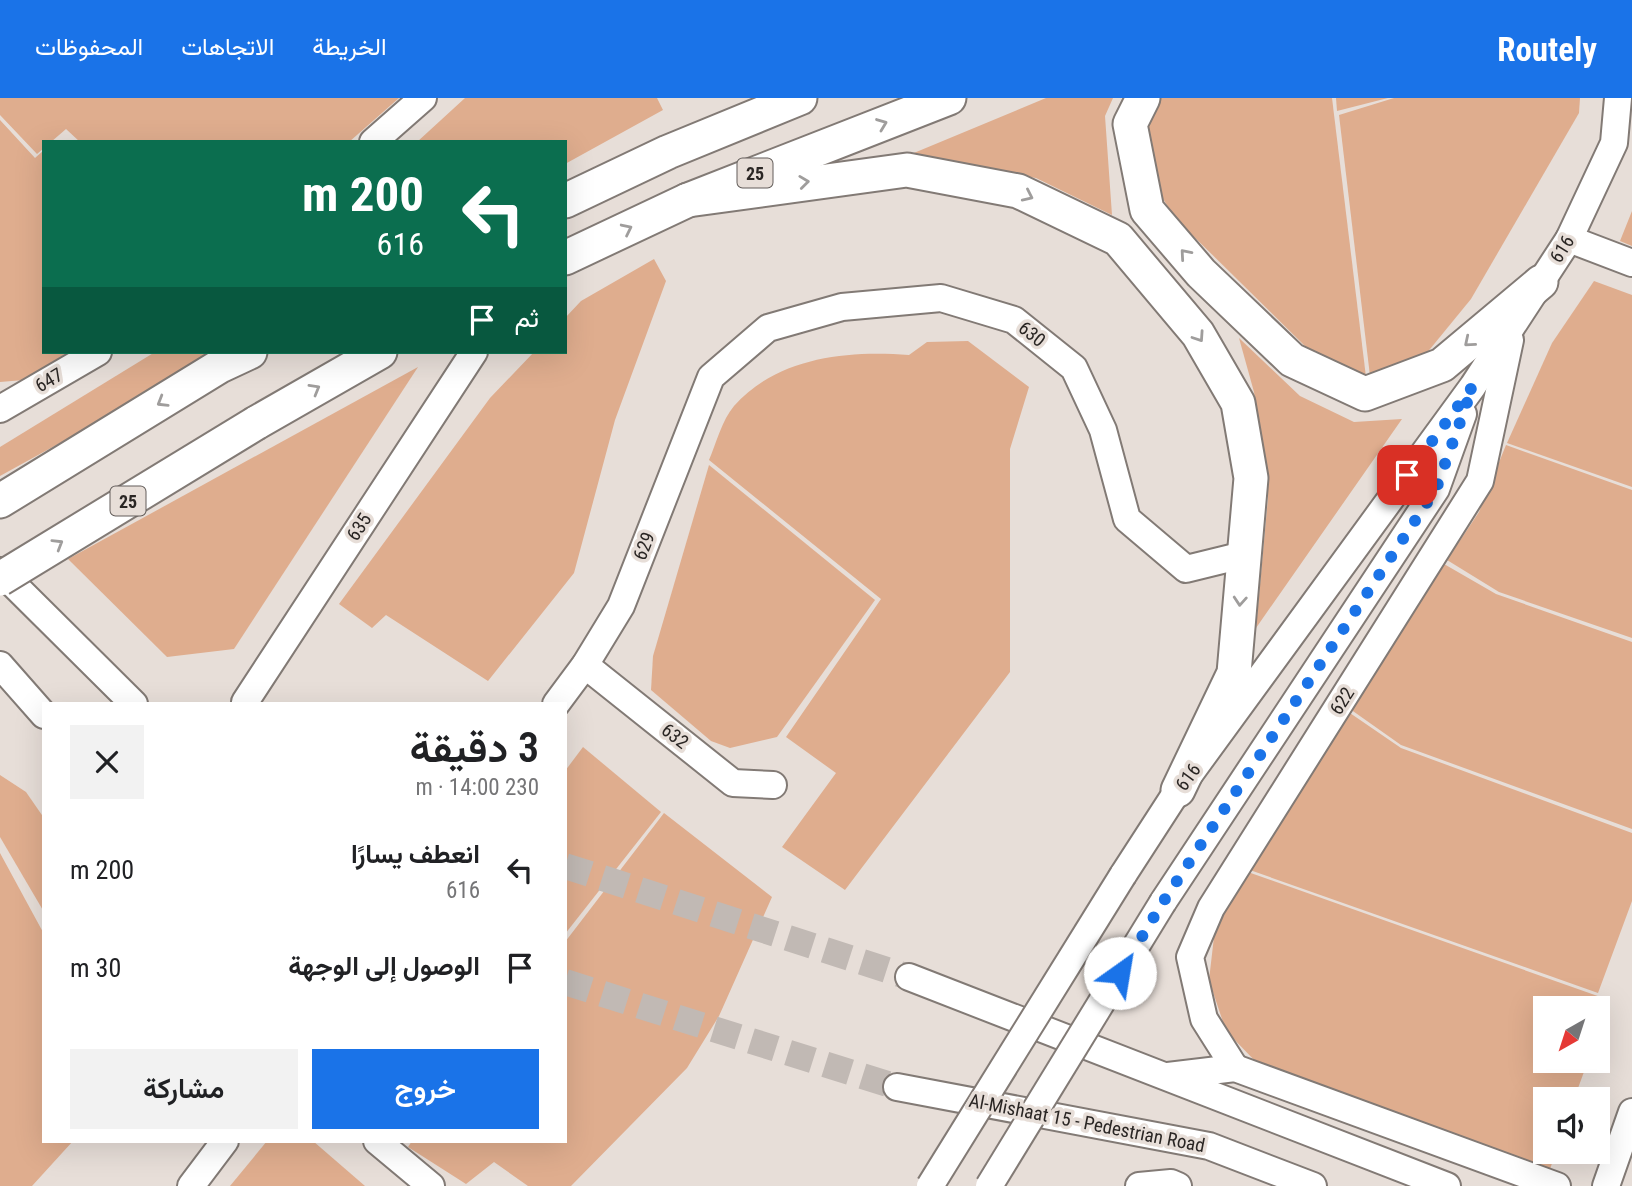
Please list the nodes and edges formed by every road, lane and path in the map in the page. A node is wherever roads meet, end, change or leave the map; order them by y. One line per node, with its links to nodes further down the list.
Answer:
1 (423, 98): 7 (street)
2 (737, 98): 8 (main road)
3 (800, 98): 8 (main road)
4 (949, 98): 10 (main road, 25, one-way to 4)
5 (1143, 98): 14 (main road, one-way to 5)
6 (1618, 98): 11 (street, 616)
7 (375, 140)
8 (668, 152): 9 (main road)
9 (567, 200)
10 (688, 200): 12 (main road, 25, one-way to 10); 24 (main road, one-way to 24)
11 (1569, 239): 13 (street); 14 (street, 616)
12 (567, 257)
13 (1632, 263)
14 (1541, 282): 15 (street, 616)
15 (1514, 324): 21 (street, 616); 36 (street, 622)
16 (95, 354): 22 (street, 647)
17 (246, 354): 23 (main road, one-way to 23)
18 (377, 354): 26 (main road, 25, one-way to 18, bridge)
19 (473, 354): 30 (street, 635)
20 (711, 377): 24 (street, 630); 28 (street, 629)
21 (1473, 386): 34 (street, 616); 45 (street, 616, bridge)
22 (0, 409)
23 (0, 501)
24 (1243, 555): 34 (main road, one-way to 34)
25 (0, 570): 29 (street)
26 (0, 579)
27 (0, 665): 32 (street)
28 (585, 665): 31 (street, 629); 33 (street, 632)
29 (132, 702)
30 (245, 702)
31 (557, 702)
32 (42, 713)
33 (773, 785)
34 (1178, 790): 44 (street, 616, bridge)
35 (909, 977): 37 (street)
36 (1235, 1068): 37 (street); 50 (street)
37 (1163, 1076): 49 (street)
38 (897, 1087): 48 (street, Al-Mishaat 15 - Pedestrian Road)
39 (1632, 1112): 51 (street)
40 (223, 1143): 42 (street)
41 (379, 1143): 43 (street)
42 (191, 1186)
43 (431, 1186)
44 (930, 1186)
45 (989, 1186)
46 (1139, 1186): 47 (street)
47 (1178, 1186)
48 (1313, 1186)
49 (1447, 1186)
50 (1558, 1186)
51 (1606, 1186)

